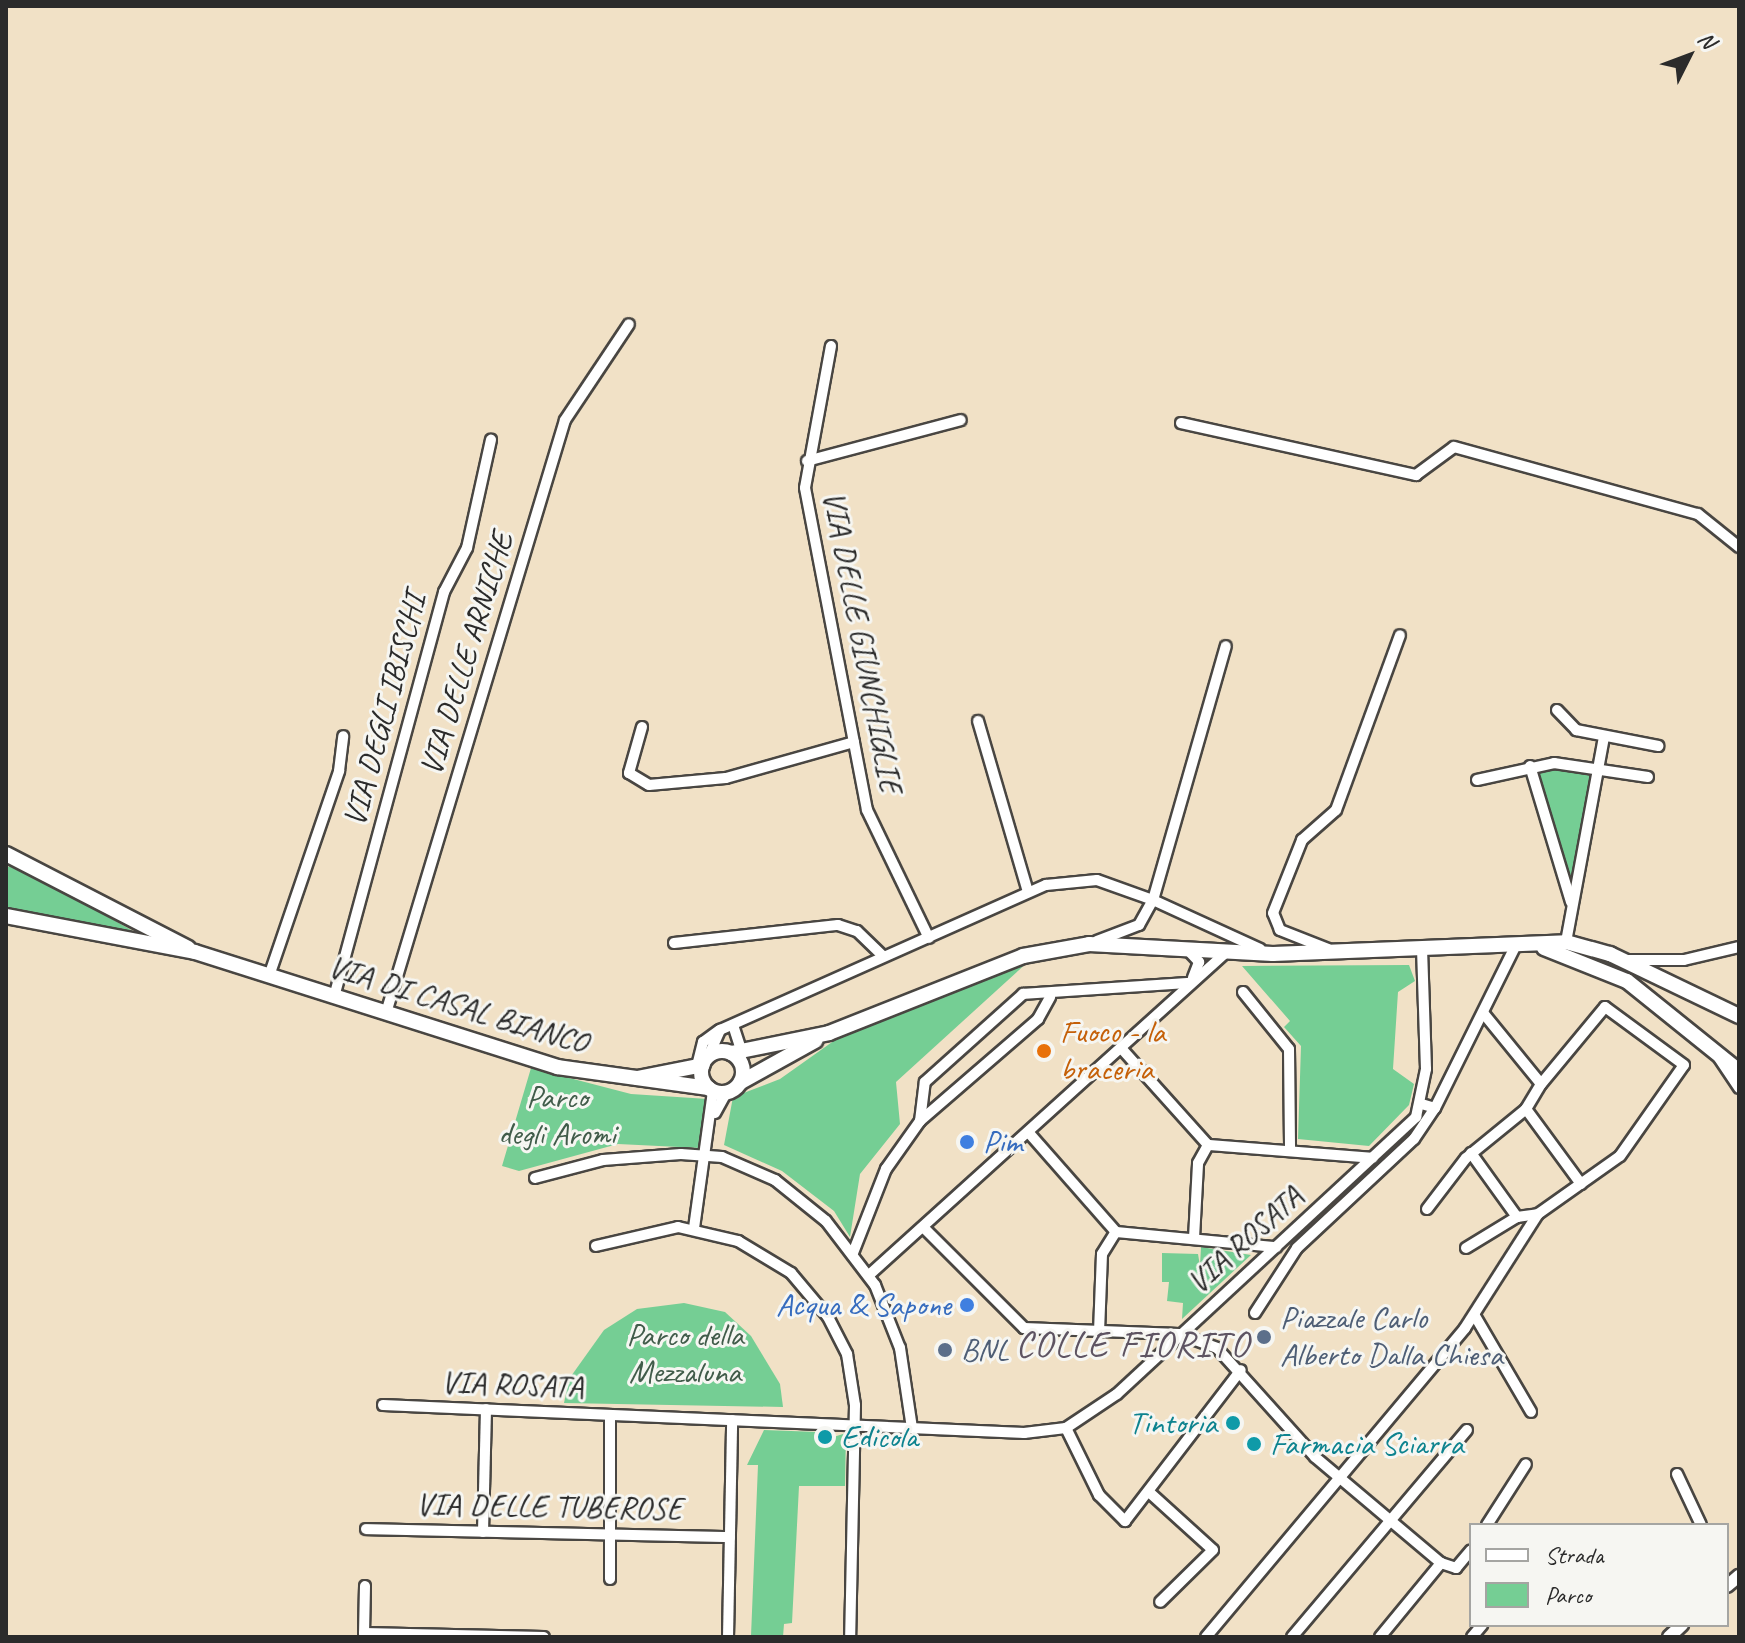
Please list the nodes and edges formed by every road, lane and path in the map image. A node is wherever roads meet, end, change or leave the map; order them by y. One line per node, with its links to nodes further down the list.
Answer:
1 (629, 324): 47 (street, VIA DELLE ARNICHE)
2 (831, 346): 6 (street, VIA DELLE GIUNCHIGLIE)
3 (961, 420): 6 (street)
4 (1181, 423): 7 (street)
5 (491, 440): 45 (street, VIA DEGLI IBISCHI)
6 (807, 461): 15 (street, VIA DELLE GIUNCHIGLIE)
7 (1739, 547)
8 (1400, 635): 35 (street)
9 (1226, 646): 23 (street)
10 (1557, 710): 14 (street)
11 (978, 721): 22 (street)
12 (642, 727): 15 (street)
13 (343, 736): 41 (street)
14 (1604, 736): 16 (street); 18 (street)
15 (854, 742): 26 (street, VIA DELLE GIUNCHIGLIE)
16 (1658, 746)
17 (1530, 766): 18 (street); 20 (street); 24 (street)
18 (1598, 767): 19 (street); 24 (street)
19 (1648, 777)
20 (1477, 780)
21 (6, 854): 34 (main road, VIA DI CASAL BIANCO)
22 (1028, 892): 23 (street); 26 (street)
23 (1153, 900): 29 (street); 37 (street)
24 (1572, 906): 27 (street)
25 (6, 916): 34 (main road, VIA DI CASAL BIANCO)
26 (929, 938): 38 (street)
27 (1566, 942): 30 (main road); 39 (main road)
28 (674, 943): 38 (street)
29 (1089, 944): 32 (main road); 51 (main road)
30 (1516, 945): 33 (main road); 48 (street, VIA ROSATA); 54 (main road)
31 (1739, 947): 40 (street)
32 (1187, 949): 36 (main road); 42 (street)
33 (1422, 950): 35 (main road); 62 (street)
34 (195, 952): 41 (main road, VIA DI CASAL BIANCO)
35 (1338, 953): 37 (main road)
36 (1224, 954): 37 (main road); 42 (street)
37 (1273, 954)
38 (883, 956): 50 (street)
39 (1622, 960): 40 (street); 43 (main road)
40 (1684, 960): 43 (street)
41 (269, 976): 45 (main road, VIA DI CASAL BIANCO)
42 (1190, 983): 46 (street); 52 (street)
43 (1682, 988): 49 (main road)
44 (1243, 992): 68 (street)
45 (334, 997): 47 (main road, VIA DI CASAL BIANCO)
46 (1050, 997): 65 (street); 65 (street)
47 (386, 1013): 57 (main road, VIA DI CASAL BIANCO)
48 (1484, 1014): 59 (street); 63 (street, VIA ROSATA)
49 (1739, 1016)
50 (733, 1025): 53 (street); 55 (street)
51 (829, 1033): 53 (main road); 58 (main road)
52 (1121, 1048): 66 (street); 67 (street)
53 (737, 1052): 55 (main road); 58 (main road)
54 (1718, 1056): 56 (main road); 60 (street)
55 (702, 1063): 57 (main road); 61 (main road)
56 (1739, 1071)
57 (621, 1080): 61 (main road, VIA DI CASAL BIANCO)
58 (741, 1082): 61 (main road)
59 (1541, 1084): 64 (street); 73 (street)
60 (1739, 1088)
61 (716, 1091): 70 (street)
62 (1422, 1104): 63 (street); 71 (street, VIA ROSATA)
63 (1435, 1108): 86 (street, VIA ROSATA)
64 (1526, 1109): 69 (street); 73 (street)
65 (920, 1121): 84 (street)
66 (1029, 1133): 77 (street); 79 (street)
67 (1208, 1145): 68 (street); 80 (street)
68 (1290, 1151): 71 (street)
69 (1471, 1153): 74 (street); 76 (street)
70 (709, 1156): 72 (street); 78 (street); 84 (street)
71 (1372, 1158): 82 (street, VIA ROSATA)
72 (535, 1178)
73 (1581, 1184): 75 (street)
74 (1427, 1209)
75 (1538, 1214): 76 (street); 87 (street)
76 (1517, 1217): 83 (street)
77 (923, 1227): 85 (street); 88 (street)
78 (694, 1228): 81 (street); 96 (street)
79 (1116, 1232): 80 (street); 88 (street)
80 (1194, 1238): 82 (street)
81 (596, 1246)
82 (1276, 1247): 89 (street, VIA ROSATA)
83 (1466, 1248)
84 (853, 1253): 85 (street)
85 (869, 1275): 97 (street)
86 (1255, 1313)
87 (1475, 1316): 93 (street); 102 (street)
88 (1099, 1332): 89 (street)
89 (1179, 1334): 90 (street); 98 (street, VIA ROSATA)
90 (1241, 1370): 102 (street); 103 (street)
91 (383, 1405): 92 (street, VIA ROSATA)
92 (486, 1409): 94 (street, VIA ROSATA); 108 (street)
93 (1531, 1412)
94 (610, 1415): 95 (street, VIA ROSATA); 109 (street)
95 (732, 1420): 96 (street, VIA ROSATA); 110 (street)
96 (856, 1426): 97 (street, VIA ROSATA); 118 (street)
97 (912, 1428): 98 (street, VIA ROSATA)
98 (1066, 1428): 103 (street)
99 (1467, 1430): 104 (street)
100 (1526, 1464): 105 (street)
101 (1677, 1474): 106 (street)
102 (1339, 1480): 104 (street); 119 (street)
103 (1149, 1492): 115 (street)
104 (1389, 1523): 112 (street); 120 (street)
105 (1488, 1523)
106 (1700, 1523)
107 (366, 1529): 108 (street, VIA DELLE TUBEROSE)
108 (483, 1532): 109 (street, VIA DELLE TUBEROSE)
109 (609, 1535): 110 (street, VIA DELLE TUBEROSE); 113 (street)
110 (730, 1537): 117 (street)
111 (1469, 1553): 112 (street)
112 (1441, 1563): 121 (street)
113 (610, 1579)
114 (365, 1586): 116 (street)
115 (1160, 1602)
116 (544, 1637)
117 (728, 1637)
118 (850, 1637)
119 (1206, 1637)
120 (1292, 1637)
121 (1380, 1637)

